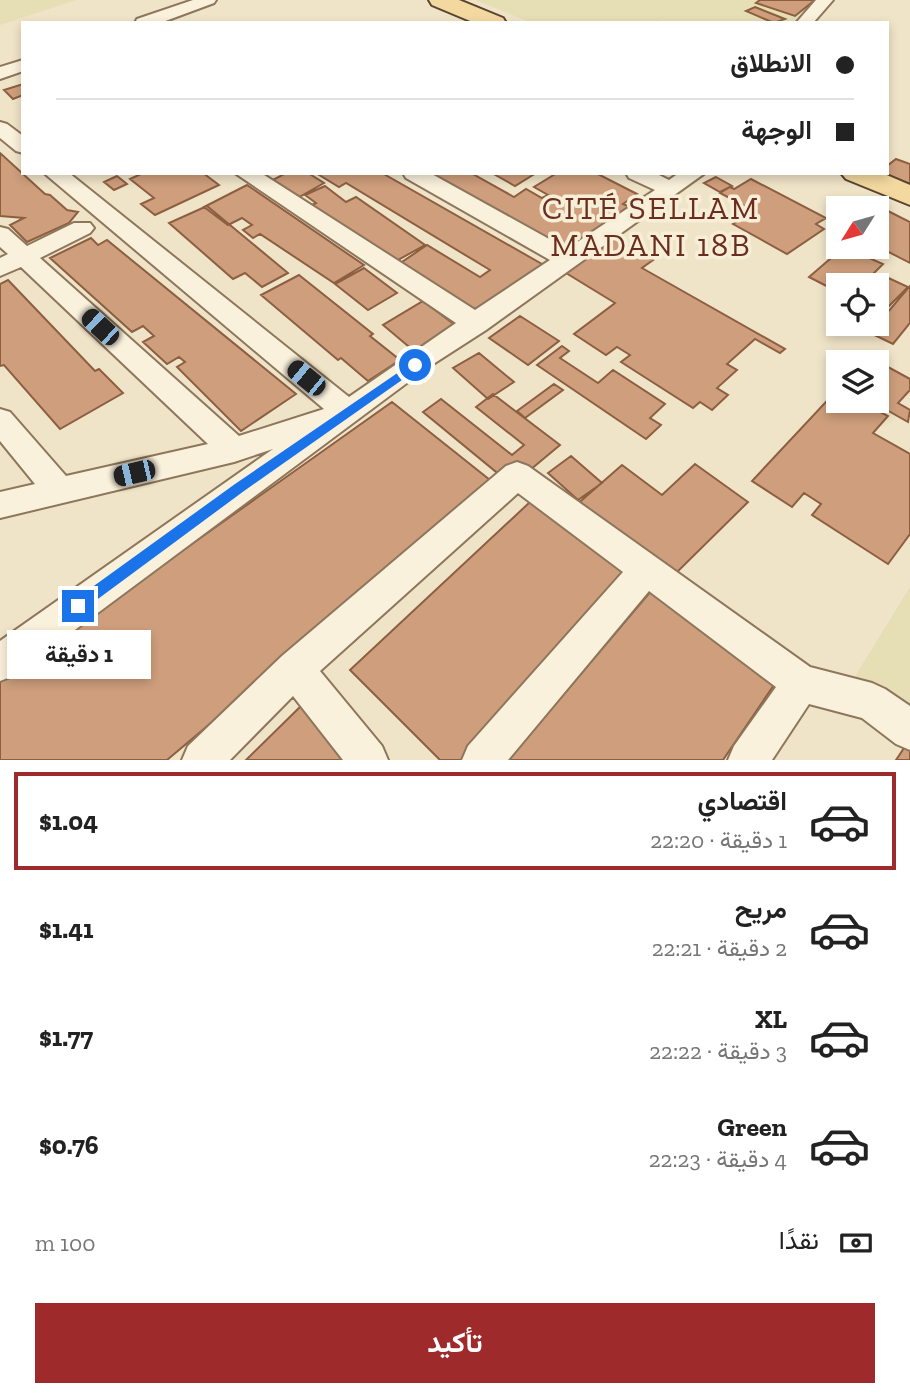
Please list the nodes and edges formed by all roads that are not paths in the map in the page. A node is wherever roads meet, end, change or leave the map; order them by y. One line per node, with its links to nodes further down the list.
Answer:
1 (208, 0): 4 (street)
2 (440, 0): 5 (main road)
3 (825, 0): 6 (street)
4 (149, 21)
5 (490, 21)
6 (806, 21)
7 (21, 66): 8 (street)
8 (0, 73)
9 (0, 128): 10 (street)
10 (21, 145)
11 (57, 175): 24 (street)
12 (249, 175): 23 (street)
13 (418, 175): 21 (street)
14 (641, 175): 17 (street)
15 (691, 175): 17 (street)
16 (861, 175): 18 (main road)
17 (671, 189): 21 (street)
18 (910, 196)
19 (82, 228): 22 (street)
20 (0, 234): 22 (street)
21 (567, 259): 23 (street)
22 (12, 262): 26 (street)
23 (477, 324): 24 (street)
24 (348, 412): 26 (street); 30 (street)
25 (0, 420): 27 (street)
26 (234, 450): 27 (street)
27 (60, 491): 28 (street)
28 (0, 505)
29 (646, 570): 31 (street); 32 (street); 36 (street)
30 (0, 663)
31 (295, 669): 34 (street); 35 (street)
32 (801, 683): 33 (street); 37 (street)
33 (910, 730)
34 (202, 760)
35 (368, 760)
36 (482, 760)
37 (748, 760)

